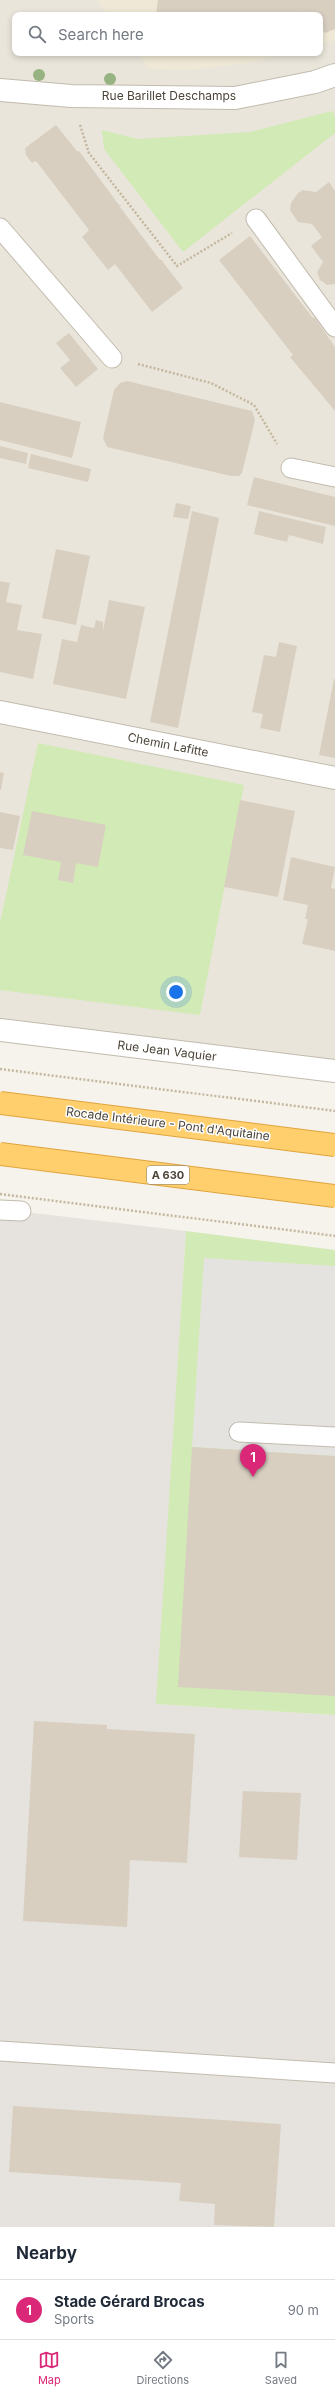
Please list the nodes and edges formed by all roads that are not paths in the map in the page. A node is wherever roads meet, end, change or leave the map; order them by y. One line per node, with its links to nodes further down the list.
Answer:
1 (335, 76): 2 (street, Rue Barillet Deschamps)
2 (0, 90)
3 (256, 219): 5 (lane)
4 (0, 228): 6 (lane)
5 (335, 327)
6 (112, 358)
7 (291, 468): 8 (lane)
8 (335, 477)
9 (0, 712): 10 (street, Chemin Lafitte)
10 (335, 778)
11 (0, 1030): 12 (street, Rue Jean Vaquier)
12 (335, 1071)
13 (0, 1103): 14 (highway, Rocade Intérieure - Pont d'Aquitaine, bridge)
14 (335, 1145)
15 (0, 1154): 16 (highway, A 630, bridge)
16 (335, 1196)
17 (0, 1210): 18 (lane)
18 (21, 1211)
19 (239, 1432): 20 (lane)
20 (335, 1437)
21 (0, 2051): 22 (lane)
22 (335, 2073)

